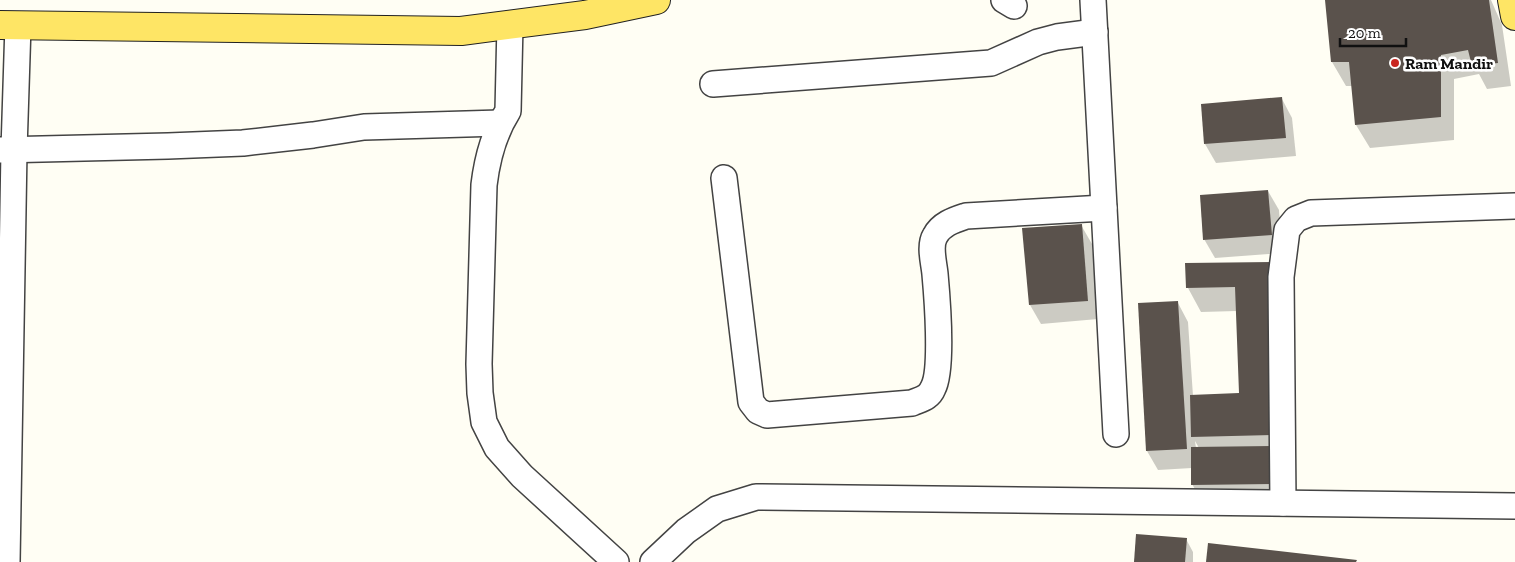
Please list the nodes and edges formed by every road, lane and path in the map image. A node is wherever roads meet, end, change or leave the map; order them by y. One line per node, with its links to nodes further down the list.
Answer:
1 (656, 0): 4 (main road)
2 (1093, 0): 7 (street)
3 (1512, 0): 5 (main road)
4 (524, 11): 6 (main road); 9 (street)
5 (1515, 16)
6 (9, 25): 10 (street)
7 (1095, 32): 8 (street); 13 (street)
8 (713, 84)
9 (500, 123): 10 (street); 18 (street)
10 (7, 150): 17 (street)
11 (724, 178): 13 (street)
12 (1515, 206): 15 (street)
13 (1104, 208): 14 (street)
14 (1116, 434)
15 (1283, 503): 16 (street); 19 (street)
16 (1515, 506)
17 (7, 562)
18 (616, 562)
19 (653, 562)

